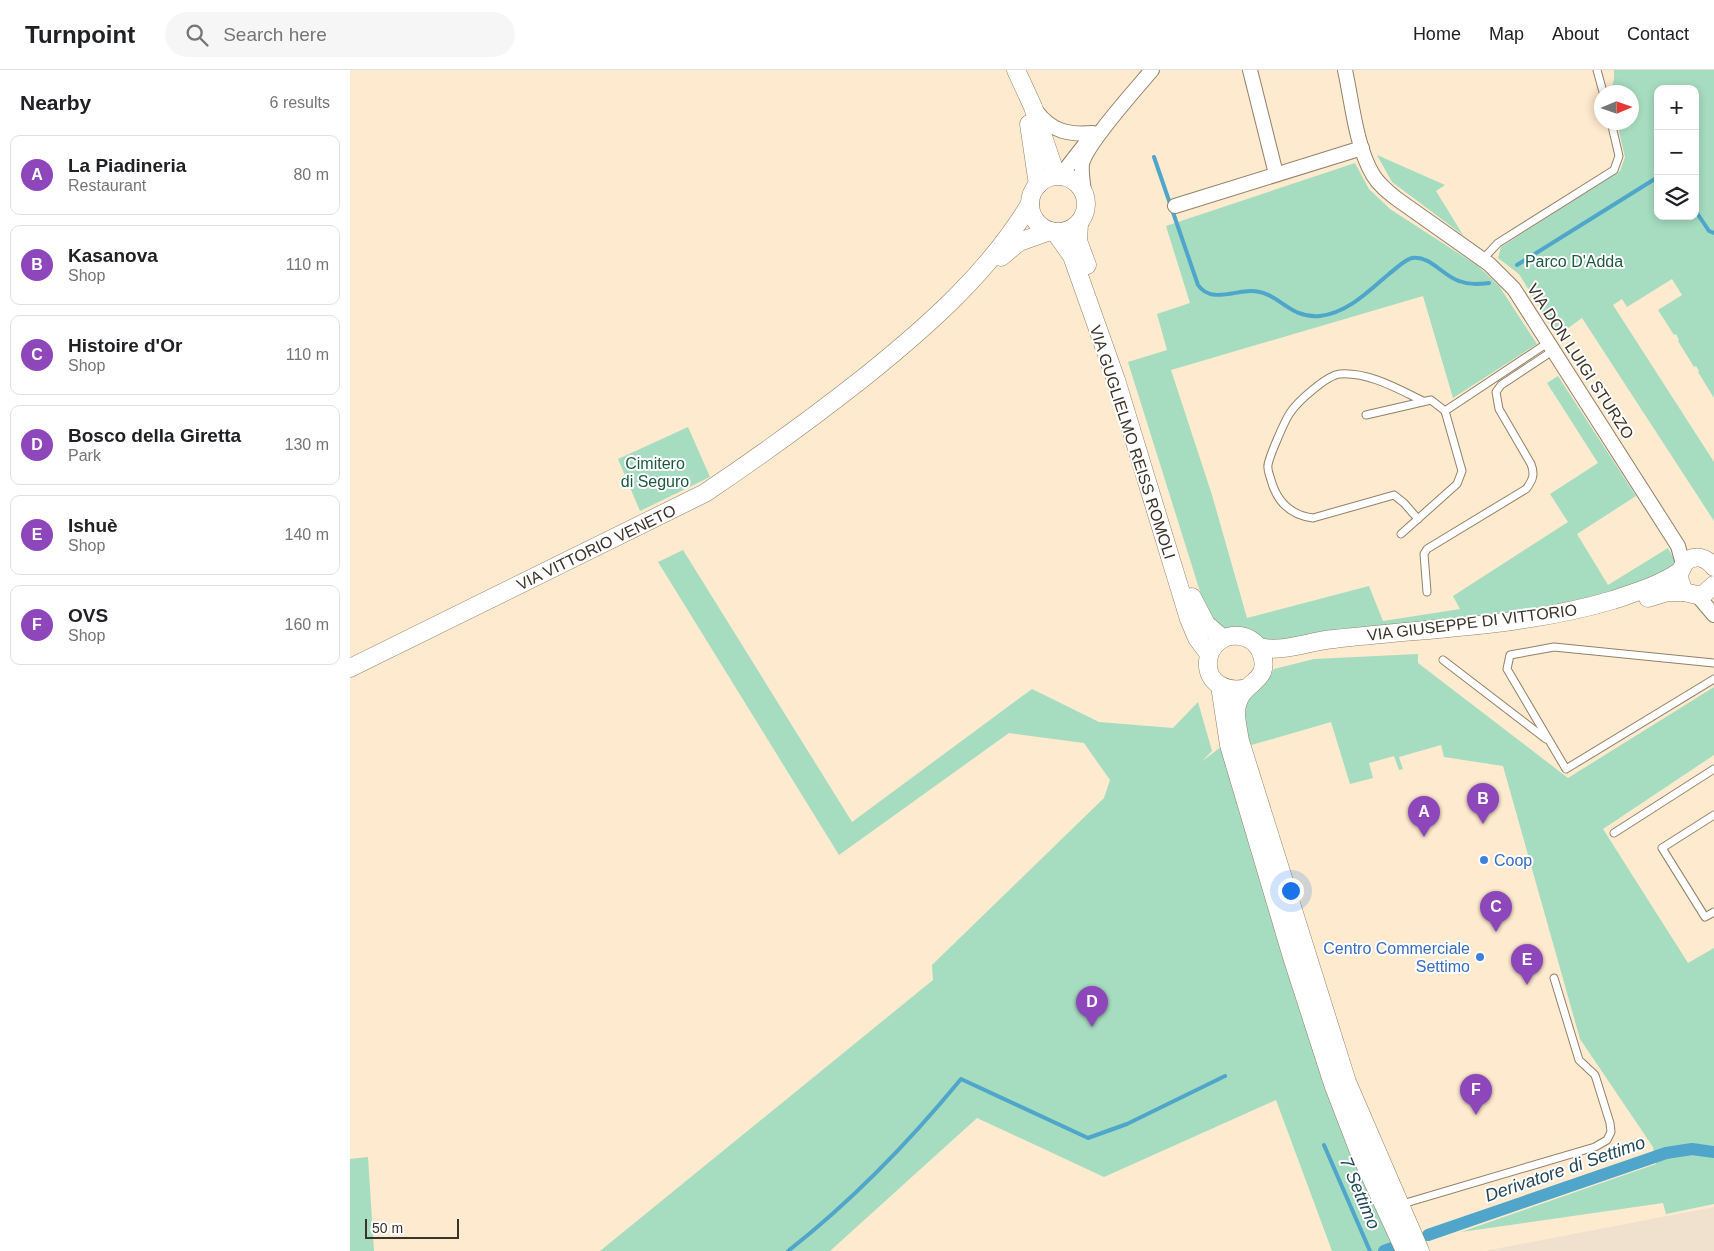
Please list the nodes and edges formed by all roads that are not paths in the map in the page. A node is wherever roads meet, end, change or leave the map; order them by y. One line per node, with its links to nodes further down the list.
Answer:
1 (1152, 70): 8 (street)
2 (1250, 70): 12 (street)
3 (1345, 70): 11 (street, VIA DON LUIGI STURZO)
4 (1597, 70): 6 (lane)
5 (1017, 72): 7 (street); 14 (street)
6 (1601, 85)
7 (1032, 107): 10 (street); 13 (street)
8 (1110, 121): 10 (street); 15 (street)
9 (1613, 130): 20 (lane)
10 (1093, 133): 13 (street)
11 (1362, 148): 12 (street); 20 (street, VIA DON LUIGI STURZO)
12 (1276, 174): 17 (street)
13 (1059, 175): 14 (street); 15 (street)
14 (1038, 185): 16 (street)
15 (1084, 192): 18 (street)
16 (1030, 204): 19 (street); 21 (street)
17 (1175, 206)
18 (1079, 223): 19 (street); 31 (street, VIA GUGLIELMO REISS ROMOLI)
19 (1052, 231): 21 (street); 33 (street, VIA GUGLIELMO REISS ROMOLI)
20 (1483, 259): 22 (street, VIA DON LUIGI STURZO)
21 (965, 288): 36 (street, VIA VITTORIO VENETO)
22 (1552, 346): 24 (lane); 28 (street, VIA DON LUIGI STURZO); 29 (lane)
23 (1423, 401): 24 (lane); 25 (lane); 26 (lane)
24 (1445, 411): 26 (lane)
25 (1366, 415)
26 (1418, 519): 27 (lane)
27 (1401, 534)
28 (1699, 564): 30 (street); 32 (street, VIA GIUSEPPE DI VITTORIO)
29 (1427, 592)
30 (1704, 597): 37 (street, VIA GIUSEPPE DI VITTORIO)
31 (1222, 638): 32 (street); 33 (street)
32 (1259, 647): 37 (street)
33 (1209, 654): 39 (street)
34 (1443, 660): 41 (lane)
35 (1714, 663): 41 (lane)
36 (350, 668)
37 (1263, 668): 40 (street)
38 (1714, 679): 41 (lane)
39 (1220, 686): 40 (street); 46 (street)
40 (1248, 688): 48 (street)
41 (1551, 742)
42 (1714, 769): 44 (lane)
43 (1714, 815): 45 (lane)
44 (1614, 833)
45 (1714, 912)
46 (1292, 957): 48 (street); 49 (street)
47 (1554, 978): 50 (lane)
48 (1346, 1082): 50 (street)
49 (1358, 1149): 50 (street); 51 (street)
50 (1399, 1205): 52 (street)
51 (1405, 1251)
52 (1420, 1251)

